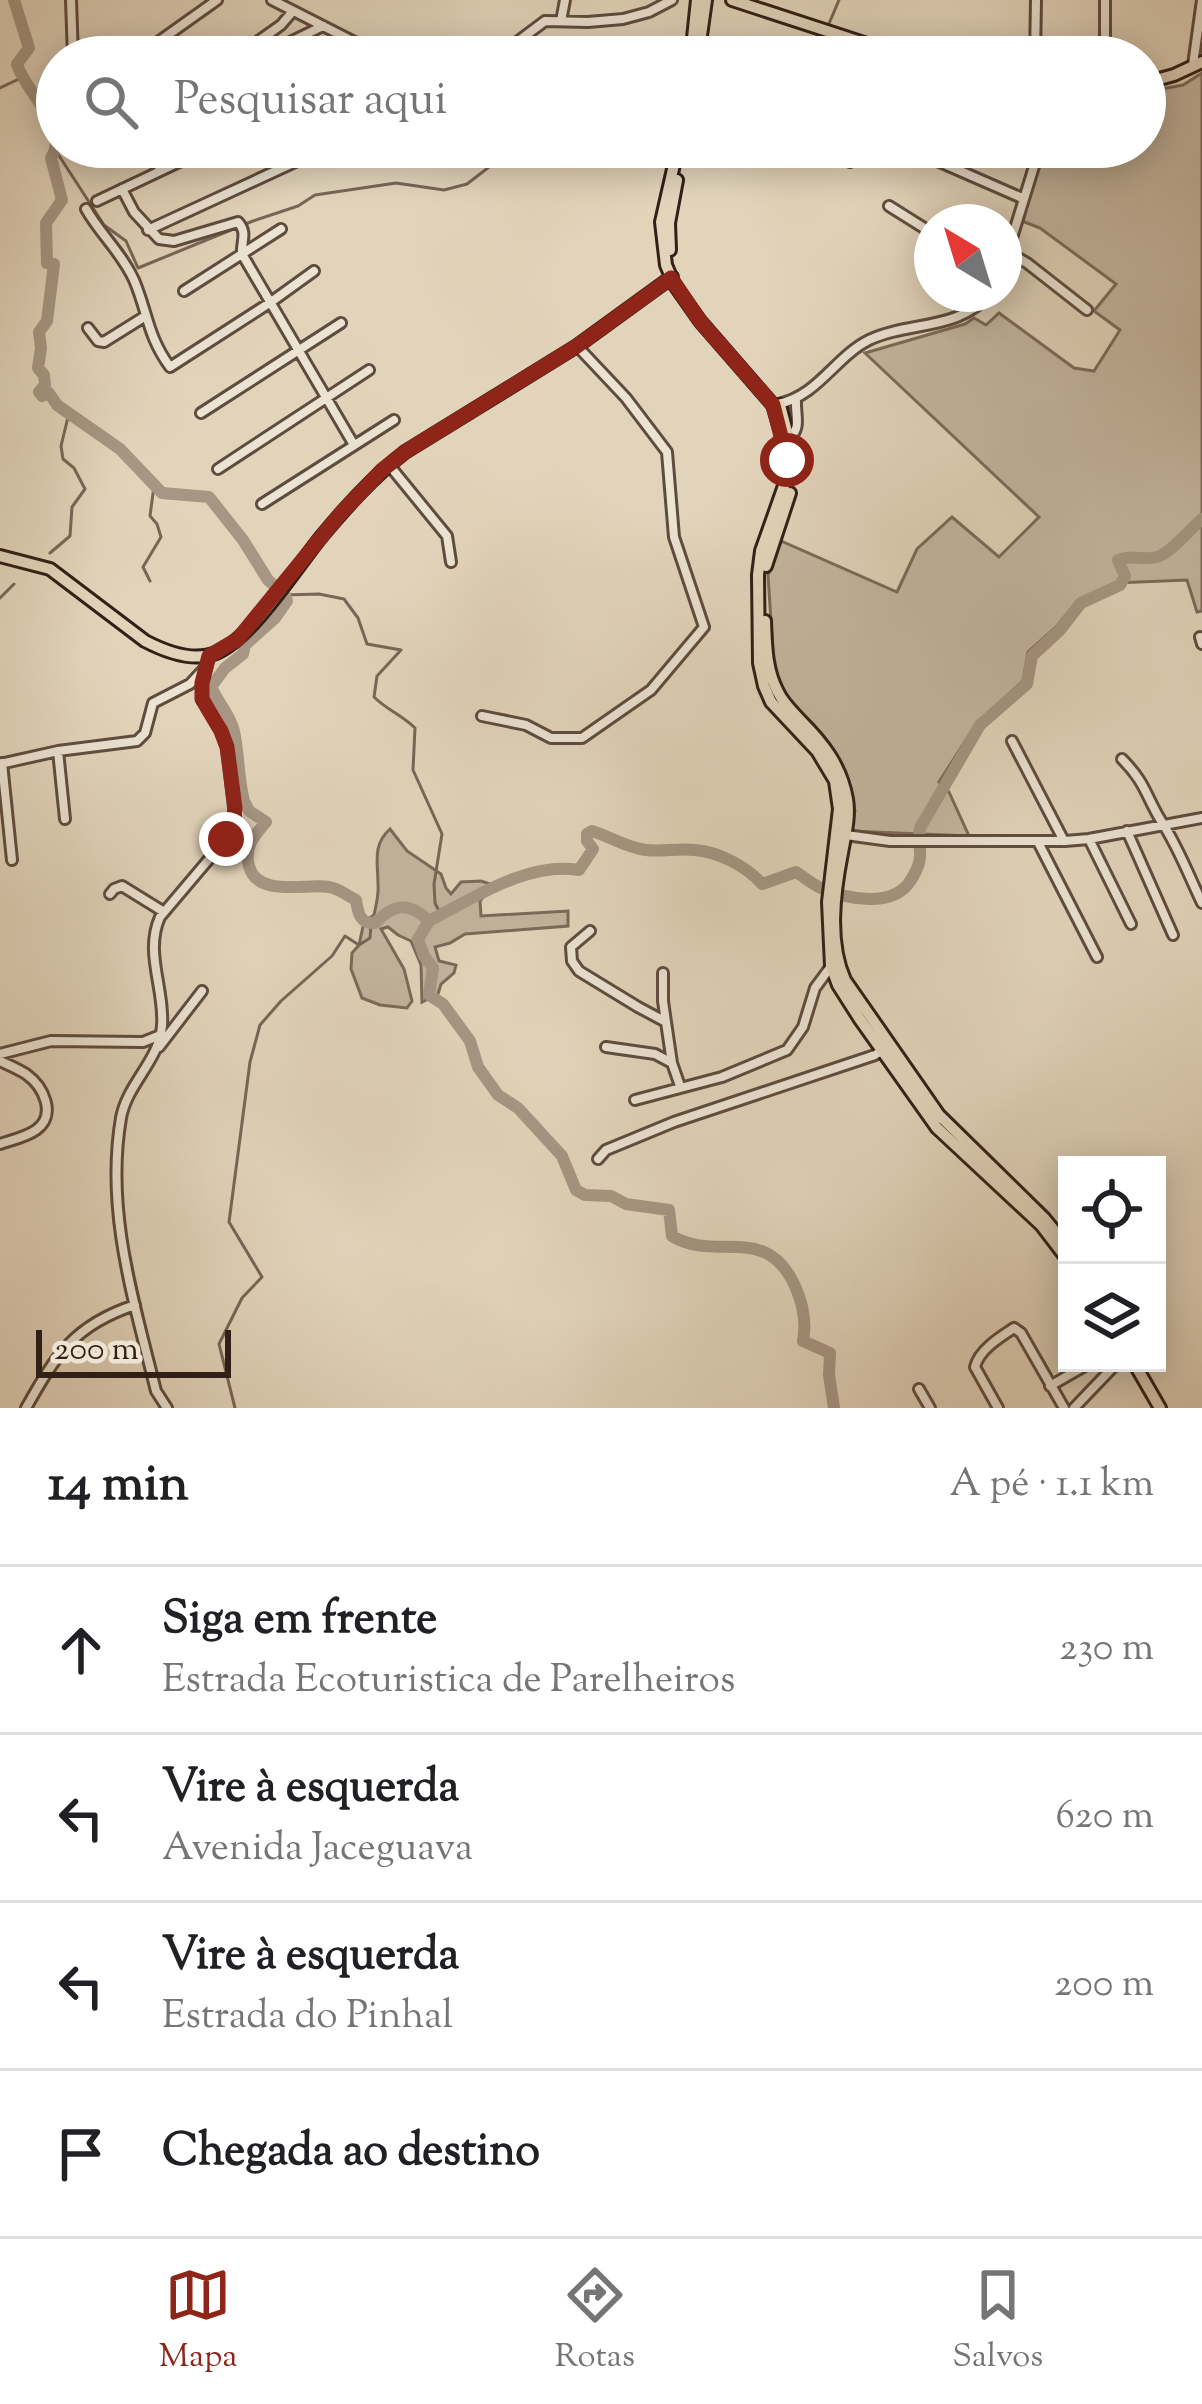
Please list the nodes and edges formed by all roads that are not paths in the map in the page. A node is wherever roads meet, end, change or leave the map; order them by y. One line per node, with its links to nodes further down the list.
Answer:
1 (71, 0): 15 (street)
2 (218, 0): 16 (street)
3 (272, 0): 12 (street)
4 (565, 0): 13 (street)
5 (672, 0): 13 (street)
6 (697, 0): 21 (main road)
7 (706, 0): 22 (main road)
8 (732, 0): 23 (main road)
9 (1036, 0): 24 (street)
10 (1106, 0): 25 (street)
11 (1202, 0): 26 (street)
12 (293, 10): 14 (street); 17 (street)
13 (561, 21): 20 (street)
14 (324, 25): 18 (street); 19 (street)
15 (72, 36)
16 (167, 36)
17 (266, 36)
18 (302, 36)
19 (345, 36)
20 (525, 36)
21 (695, 36)
22 (698, 36)
23 (842, 36)
24 (1035, 36)
25 (1105, 36)
26 (1198, 64): 27 (main road)
27 (1166, 75)
28 (282, 168): 41 (street)
29 (675, 168): 45 (main road)
30 (953, 168): 34 (street)
31 (1033, 168): 34 (street)
32 (163, 169): 33 (street)
33 (122, 189): 35 (street); 41 (street)
34 (1022, 198): 36 (street)
35 (98, 201)
36 (1020, 204)
37 (889, 206): 39 (street)
38 (86, 209): 50 (street)
39 (914, 222)
40 (281, 229): 42 (street)
41 (148, 230): 42 (street)
42 (242, 254): 46 (street); 47 (street)
43 (1022, 259): 48 (street)
44 (314, 271): 47 (street)
45 (674, 276): 53 (main road); 58 (main road)
46 (184, 291)
47 (271, 302): 50 (street); 54 (street)
48 (1087, 310)
49 (968, 312): 57 (street)
50 (144, 316): 52 (street)
51 (341, 323): 54 (street)
52 (88, 328)
53 (577, 346): 63 (main road); 69 (street)
54 (299, 350): 56 (street); 59 (street)
55 (369, 370): 56 (street)
56 (327, 398): 62 (street); 64 (street)
57 (796, 400): 58 (street); 61 (street)
58 (776, 404): 61 (main road)
59 (201, 413)
60 (394, 420): 62 (street)
61 (787, 439): 74 (main road); 79 (main road)
62 (354, 445): 65 (street)
63 (389, 465): 67 (street); 68 (main road)
64 (218, 469)
65 (262, 504)
66 (0, 556): 68 (main road)
67 (451, 562)
68 (208, 662): 71 (street); 87 (street)
69 (482, 716)
70 (1012, 741): 81 (street)
71 (58, 751): 73 (street); 76 (street)
72 (1122, 759): 77 (street)
73 (1, 763): 83 (street)
74 (839, 809): 79 (main road); 84 (main road)
75 (1202, 818): 77 (street)
76 (65, 819)
77 (1163, 824): 78 (street); 86 (street)
78 (1127, 831): 80 (street); 90 (street)
79 (845, 835): 82 (street); 84 (main road)
80 (1089, 839): 81 (street); 88 (street)
81 (1065, 841): 82 (street)
82 (1038, 842): 91 (street)
83 (12, 860)
84 (832, 878): 92 (main road)
85 (110, 894): 87 (street)
86 (1202, 903)
87 (164, 912): 96 (street)
88 (1131, 924)
89 (590, 931): 95 (street)
90 (1173, 935)
91 (1097, 957)
92 (834, 963): 98 (main road); 102 (street)
93 (663, 973): 95 (street)
94 (202, 992): 99 (street)
95 (666, 1022): 101 (street)
96 (160, 1035): 99 (street); 100 (street)
97 (606, 1047): 101 (street)
98 (886, 1049): 105 (street); 106 (main road); 107 (main road)
99 (154, 1052): 108 (street)
100 (0, 1058): 104 (street)
101 (673, 1063): 102 (street)
102 (680, 1087): 103 (street)
103 (635, 1100)
104 (0, 1144)
105 (598, 1159)
106 (1058, 1235)
107 (1058, 1248)
108 (135, 1305): 114 (street); 115 (street)
109 (1074, 1372): 112 (street)
110 (1105, 1372): 119 (street)
111 (1135, 1372): 120 (main road)
112 (1050, 1386): 117 (street); 118 (street)
113 (919, 1389): 116 (street)
114 (26, 1408)
115 (167, 1408)
116 (930, 1408)
117 (998, 1408)
118 (1064, 1408)
119 (1074, 1408)
120 (1156, 1408)

